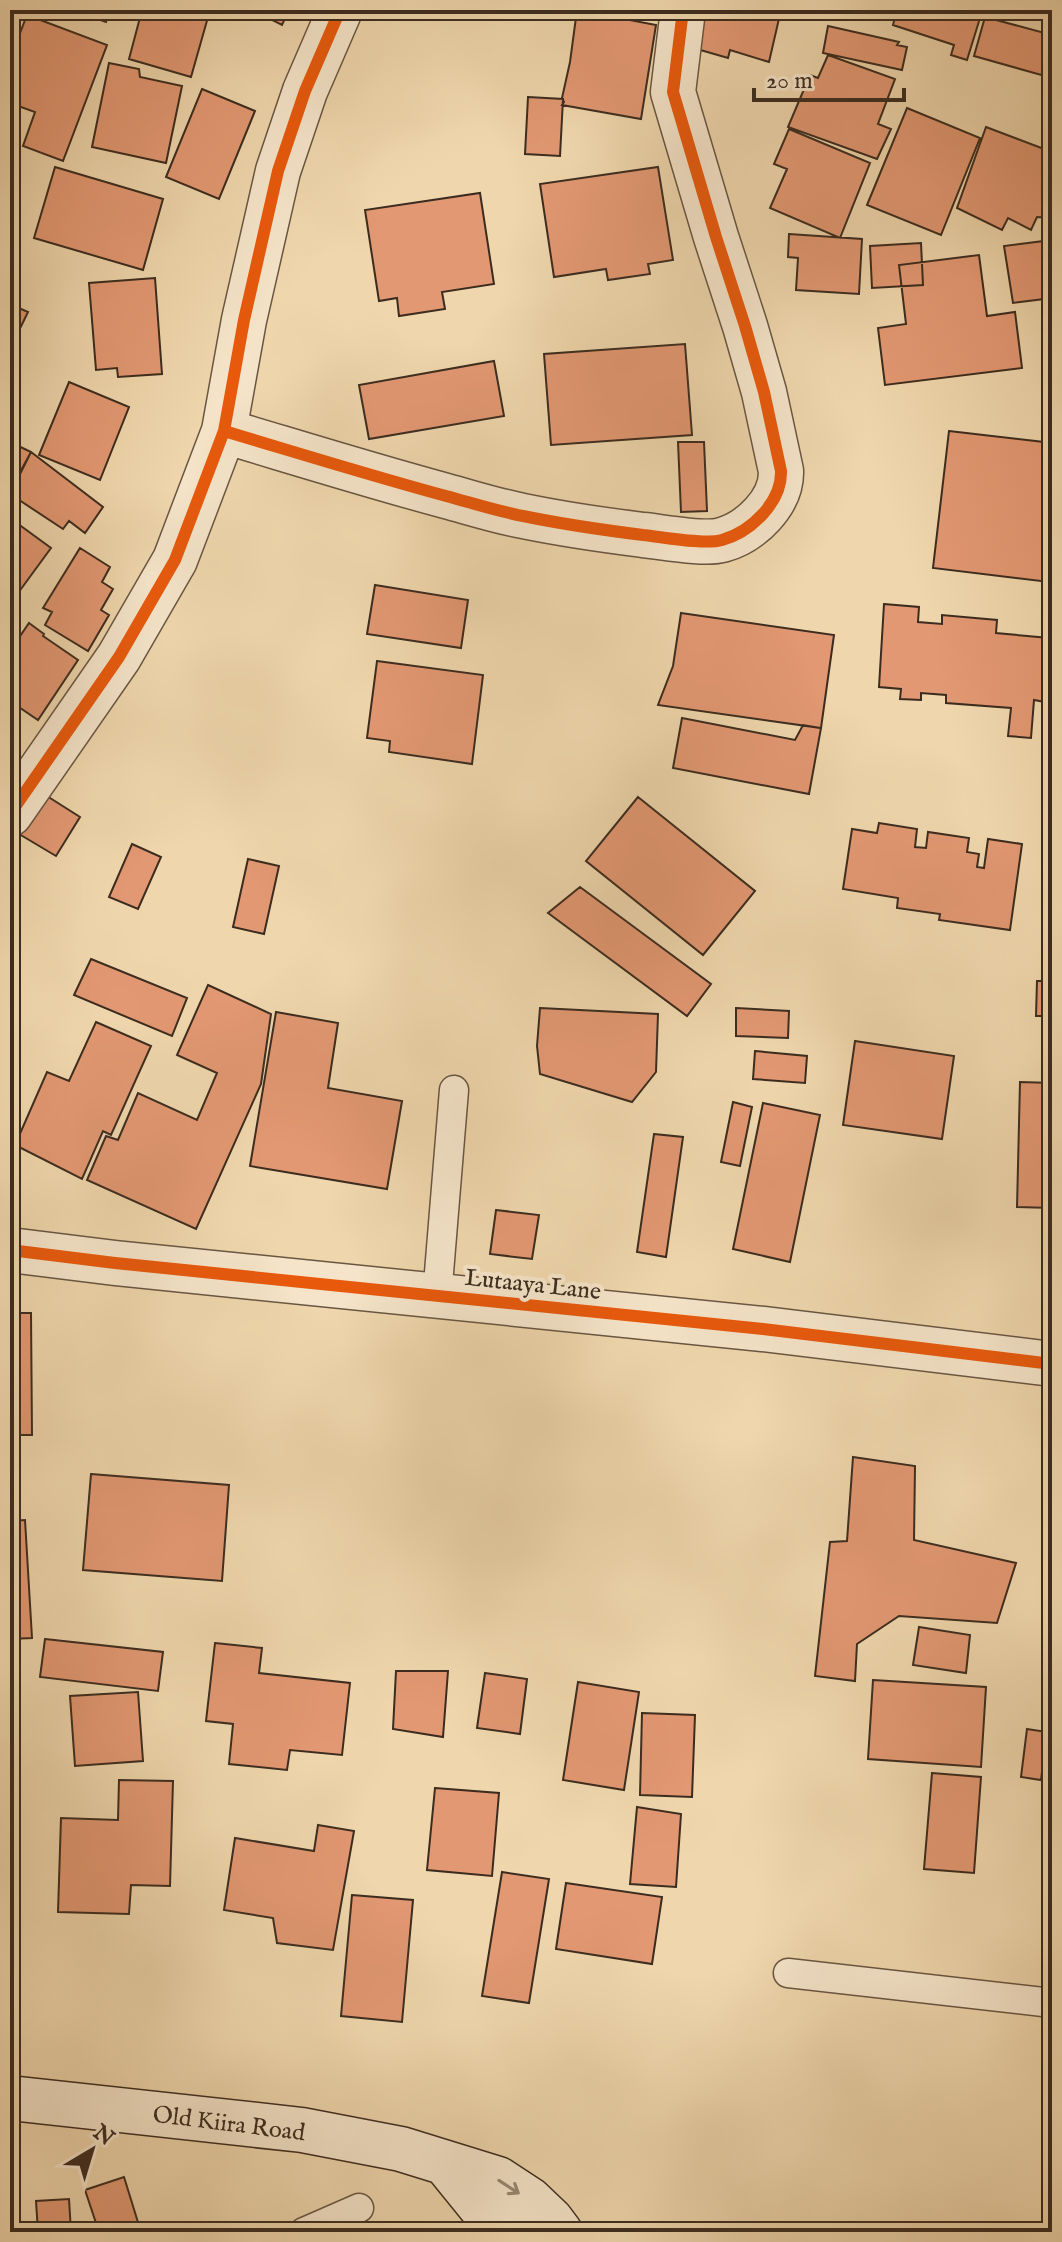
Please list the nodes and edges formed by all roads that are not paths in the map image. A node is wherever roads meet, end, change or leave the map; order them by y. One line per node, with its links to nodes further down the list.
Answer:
1 (340, 10): 3 (street)
2 (683, 10): 3 (street)
3 (224, 431): 4 (street)
4 (10, 814)
5 (454, 1090): 7 (lane)
6 (10, 1250): 7 (street, Lutaaya Lane)
7 (437, 1297): 8 (street, Lutaaya Lane)
8 (1052, 1364)
9 (788, 1973): 10 (lane)
10 (1052, 2003)
11 (10, 2098): 12 (street, Old Kiira Road)
12 (445, 2163): 15 (street); 16 (street, Old Kiira Road, one-way to 16)
13 (359, 2208): 14 (lane)
14 (304, 2232)
15 (501, 2232)
16 (560, 2232)

